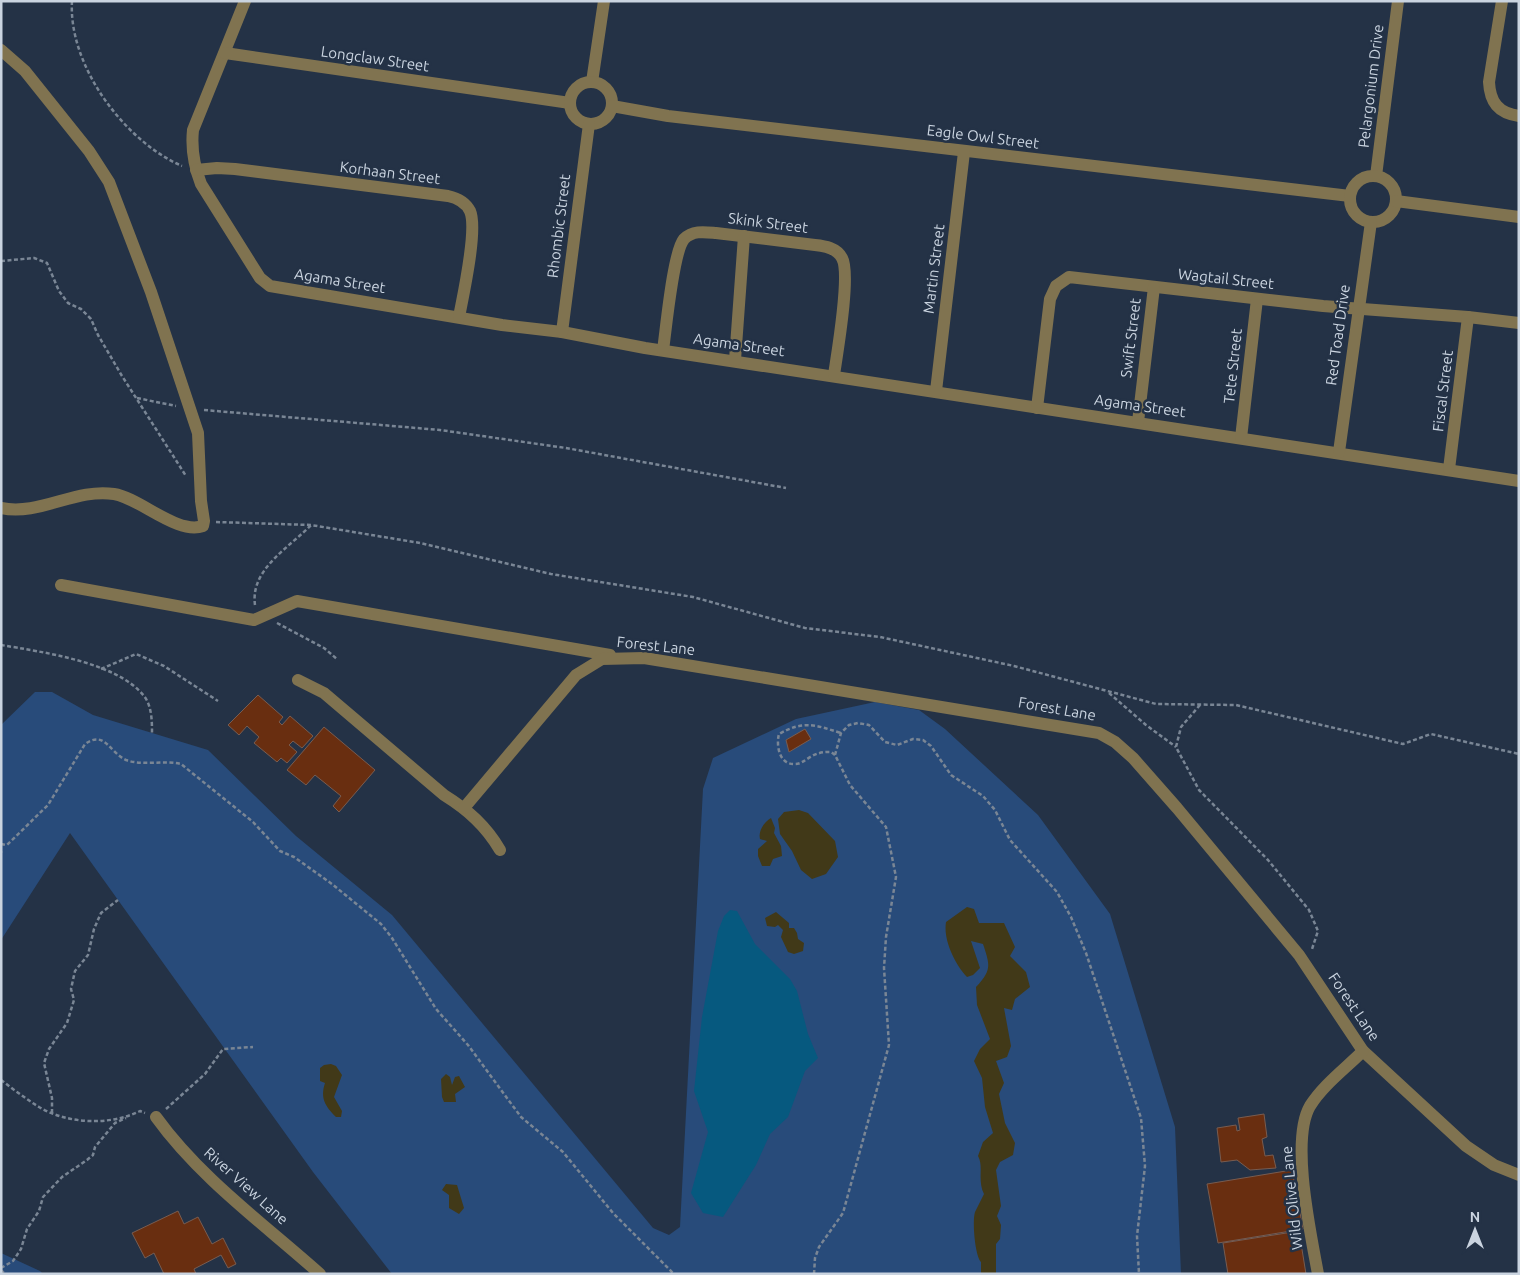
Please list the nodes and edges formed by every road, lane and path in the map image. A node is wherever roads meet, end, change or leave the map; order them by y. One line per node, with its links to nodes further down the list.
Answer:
1 (72, 1): 14 (path)
2 (245, 1): 7 (street, Agama Street)
3 (604, 1): 8 (street)
4 (1398, 1): 15 (street, Pelargonium Drive)
5 (1502, 1): 11 (street)
6 (1, 50): 35 (street)
7 (226, 54): 9 (street, Longclaw Street); 14 (street, Agama Street)
8 (592, 82): 9 (street); 10 (street)
9 (570, 102): 12 (street)
10 (612, 106): 12 (street); 13 (street, Eagle Owl Street)
11 (1519, 116)
12 (589, 124): 28 (street, Rhombic Street)
13 (964, 152): 16 (street, Eagle Owl Street); 32 (street, Martin Street)
14 (196, 170): 25 (street, Agama Street); 25 (street, Korhaan Street)
15 (1376, 176): 16 (street); 17 (street)
16 (1350, 196): 19 (street)
17 (1396, 202): 18 (street); 19 (street)
18 (1519, 217)
19 (1371, 222): 24 (street, Red Toad Drive)
20 (744, 236): 29 (street, Skink Street); 30 (street); 31 (street, Skink Street)
21 (1, 261): 33 (path)
22 (1154, 287): 23 (street, Wagtail Street); 34 (street, Wagtail Street); 36 (street, Swift Street)
23 (1257, 299): 24 (street, Wagtail Street); 37 (street, Tete Street)
24 (1358, 307): 26 (street, Wagtail Street); 38 (street, Red Toad Drive)
25 (460, 316): 28 (street, Agama Street)
26 (1468, 317): 27 (street, Wagtail Street); 39 (street, Fiscal Street)
27 (1519, 323)
28 (562, 332): 29 (street, Agama Street)
29 (663, 350): 30 (street, Agama Street)
30 (735, 360): 31 (street, Agama Street)
31 (834, 375): 32 (street, Agama Street)
32 (936, 391): 34 (street, Agama Street)
33 (137, 398): 35 (path); 40 (path)
34 (1037, 408): 36 (street, Agama Street)
35 (191, 409): 42 (path); 44 (street)
36 (1138, 422): 37 (street, Agama Street)
37 (1241, 438): 38 (street, Agama Street)
38 (1339, 452): 39 (street, Agama Street)
39 (1449, 470): 41 (street, Agama Street)
40 (188, 479)
41 (1519, 480)
42 (786, 488)
43 (1, 508): 44 (street)
44 (204, 521): 50 (path)
45 (61, 585): 47 (street)
46 (1, 645): 48 (path)
47 (620, 657): 58 (street, Forest Lane); 62 (street, Forest Lane)
48 (101, 669): 51 (path); 54 (path)
49 (298, 680): 58 (street)
50 (1107, 691): 52 (path); 55 (path)
51 (218, 701)
52 (1200, 705): 55 (path); 56 (path)
53 (840, 732): 57 (path); 57 (path); 75 (path)
54 (152, 733)
55 (1176, 746): 62 (path)
56 (1519, 754)
57 (835, 755): 74 (path)
58 (464, 808): 60 (street)
59 (1, 844): 73 (path)
60 (500, 850)
61 (118, 900): 66 (path)
62 (1306, 966): 64 (street, Forest Lane)
63 (253, 1047): 68 (path)
64 (1363, 1051): 69 (street, Forest Lane); 76 (street, Wild Olive Lane)
65 (1, 1080): 66 (path)
66 (52, 1113): 67 (path)
67 (130, 1116): 68 (path); 70 (path)
68 (156, 1117): 72 (street, River View Lane)
69 (1519, 1175)
70 (1, 1269): 71 (path)
71 (5, 1274)
72 (320, 1274)
73 (674, 1274)
74 (814, 1274)
75 (1139, 1274)
76 (1318, 1274)

